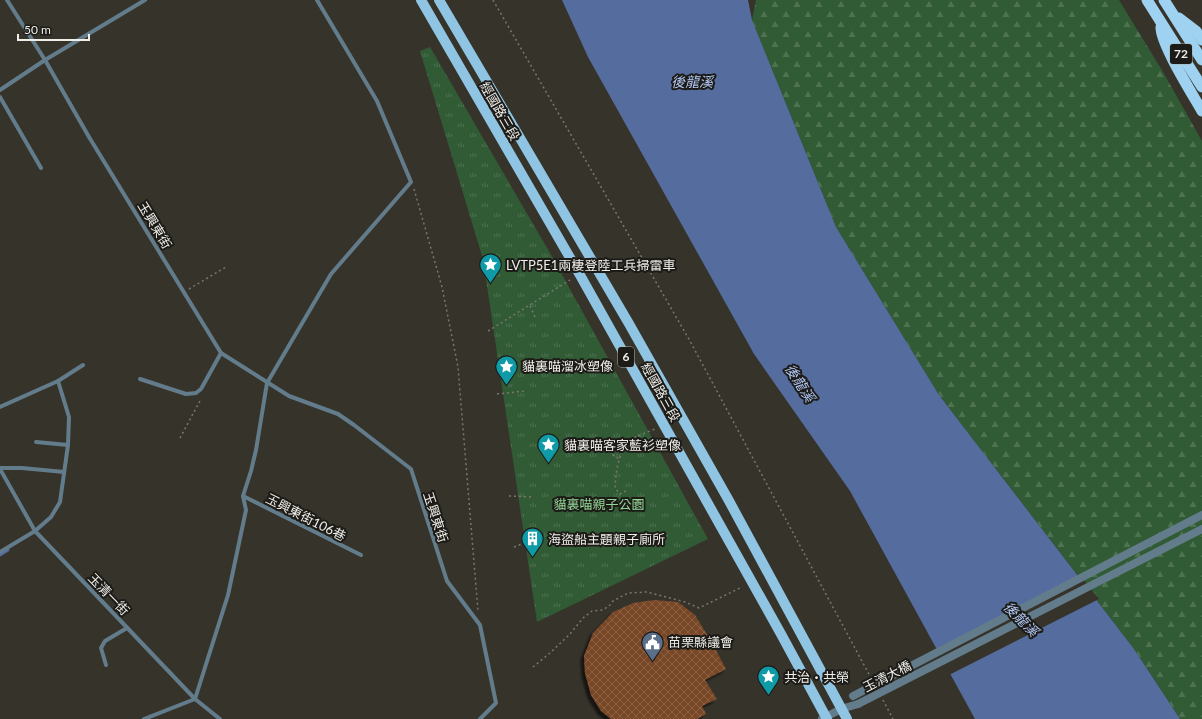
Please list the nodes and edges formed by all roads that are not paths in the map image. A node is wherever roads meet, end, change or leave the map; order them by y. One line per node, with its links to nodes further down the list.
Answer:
1 (7, 0): 11 (lane, 玉興東街)
2 (145, 0): 11 (lane)
3 (317, 0): 22 (lane)
4 (421, 0): 38 (main road, 經國路三段 / 6)
5 (439, 0): 37 (main road, 經國路三段 / 6)
6 (1147, 0): 9 (highway, 72)
7 (1164, 0): 8 (highway, 72)
8 (1172, 12): 10 (highway); 12 (highway, 72)
9 (1161, 21): 13 (highway, 72); 16 (highway)
10 (1202, 40)
11 (45, 60): 14 (lane); 18 (lane, 玉興東街)
12 (1202, 60)
13 (1202, 87)
14 (0, 90)
15 (0, 97): 17 (lane)
16 (1202, 111)
17 (41, 168)
18 (221, 353): 20 (lane); 22 (lane, 玉興東街)
19 (83, 365): 21 (lane)
20 (140, 379)
21 (58, 380): 23 (lane); 25 (lane)
22 (267, 383): 28 (lane); 41 (lane, 玉興東街)
23 (0, 407)
24 (36, 442): 25 (lane)
25 (68, 445): 27 (lane)
26 (0, 468): 27 (lane); 31 (lane, 玉清一街)
27 (64, 472): 31 (lane)
28 (243, 496): 33 (lane, 玉興東街106巷); 36 (lane)
29 (1202, 515): 37 (street, 玉清大橋, bridge)
30 (1202, 529): 37 (street, 玉清大橋, bridge)
31 (35, 531): 32 (lane); 34 (lane, 玉清一街)
32 (0, 552)
33 (361, 555)
34 (127, 628): 35 (lane); 36 (lane, 玉清一街)
35 (106, 665)
36 (195, 699): 39 (lane); 40 (lane, 玉清一街)
37 (841, 709): 38 (street); 42 (main road, 6)
38 (825, 718)
39 (144, 719)
40 (220, 719)
41 (480, 719)
42 (847, 719)

